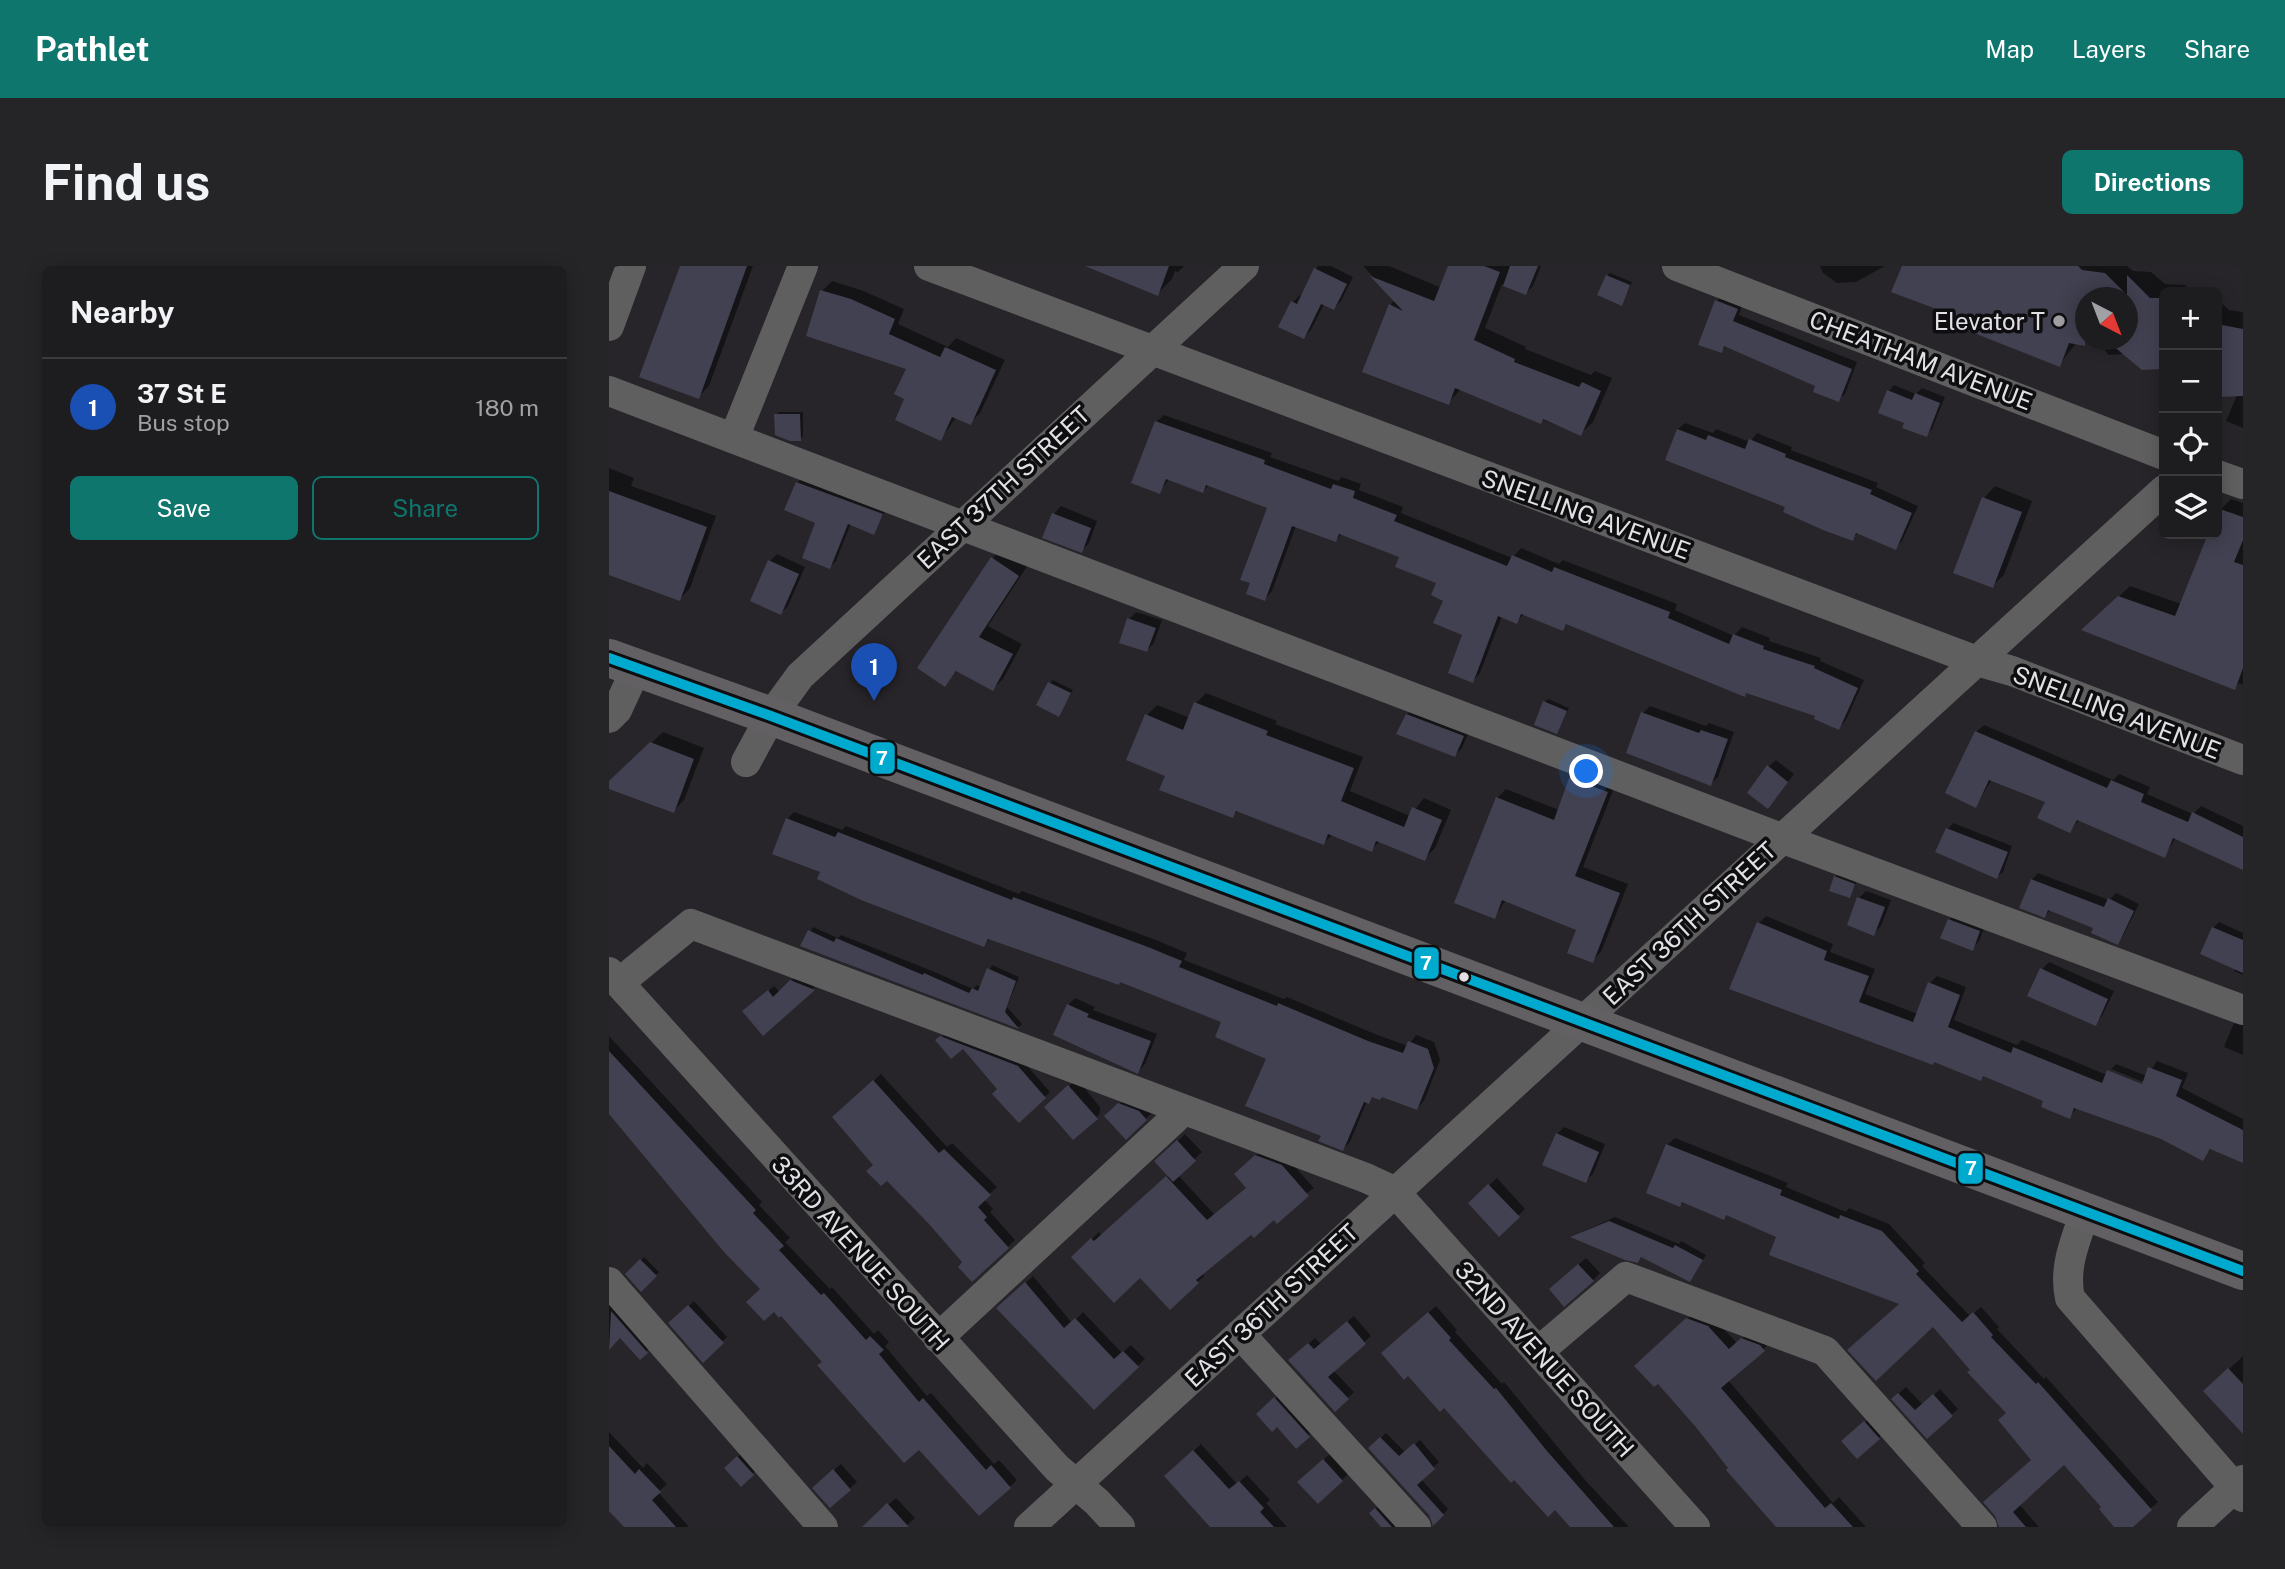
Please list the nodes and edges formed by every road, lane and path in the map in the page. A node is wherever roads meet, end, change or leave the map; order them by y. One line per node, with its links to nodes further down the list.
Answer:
1 (631, 266): 6 (street)
2 (803, 266): 9 (street)
3 (929, 266): 7 (street, SNELLING AVENUE)
4 (1244, 266): 7 (street, EAST 37TH STREET)
5 (1677, 266): 10 (street, CHEATHAM AVENUE)
6 (609, 326)
7 (1150, 352): 14 (street, EAST 37TH STREET); 15 (street, SNELLING AVENUE)
8 (609, 391): 9 (street)
9 (734, 438): 14 (street)
10 (2159, 453)
11 (2220, 476): 12 (street)
12 (2243, 484)
13 (2159, 495): 15 (street, EAST 36TH STREET)
14 (962, 524): 17 (street, EAST 37TH STREET); 21 (street)
15 (1977, 661): 19 (street, SNELLING AVENUE); 21 (street, EAST 36TH STREET)
16 (623, 664): 17 (main road); 18 (street)
17 (771, 716): 20 (street, EAST 37TH STREET); 24 (main road)
18 (609, 718)
19 (2243, 760)
20 (746, 762)
21 (1781, 838): 23 (street); 24 (street, EAST 36TH STREET)
22 (614, 978): 25 (street); 31 (street, 33RD AVENUE SOUTH)
23 (2243, 1010)
24 (1582, 1021): 26 (street, EAST 36TH STREET); 27 (main road)
25 (1184, 1110): 26 (street); 31 (street)
26 (1394, 1191): 30 (street, EAST 36TH STREET); 32 (street, 32ND AVENUE SOUTH)
27 (2086, 1210): 28 (main road); 34 (street)
28 (2243, 1271)
29 (609, 1282): 35 (street)
30 (1240, 1334): 33 (street, EAST 36TH STREET); 38 (street)
31 (938, 1338): 33 (street, 33RD AVENUE SOUTH)
32 (1539, 1350): 39 (street, 32ND AVENUE SOUTH); 40 (street)
33 (1076, 1484): 36 (street, EAST 36TH STREET); 37 (street, 33RD AVENUE SOUTH)
34 (2240, 1488): 41 (street)
35 (823, 1527)
36 (1029, 1527)
37 (1120, 1527)
38 (1416, 1527)
39 (1695, 1527)
40 (1982, 1527)
41 (2192, 1527)

